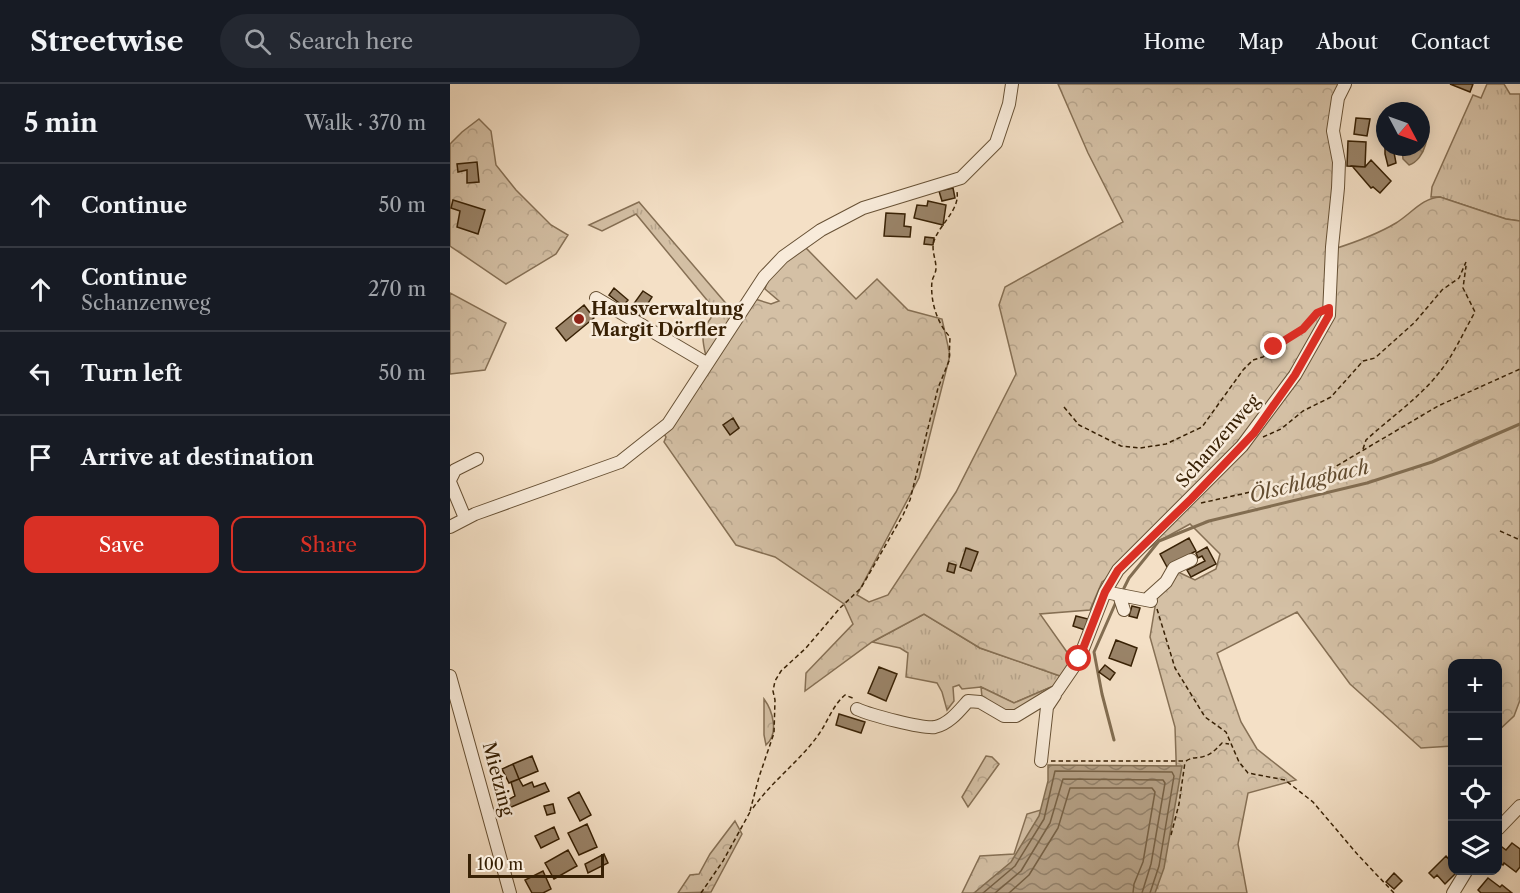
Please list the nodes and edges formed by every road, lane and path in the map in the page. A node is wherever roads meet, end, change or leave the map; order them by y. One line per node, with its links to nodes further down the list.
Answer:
1 (1012, 84): 3 (street)
2 (1345, 84): 5 (street, Schanzenweg)
3 (953, 180): 6 (street); 30 (path)
4 (596, 298): 6 (street)
5 (1329, 308): 8 (path); 9 (street, Schanzenweg)
6 (706, 363): 14 (street)
7 (1520, 369): 10 (path)
8 (1064, 407)
9 (1254, 433): 10 (path); 13 (street, Schanzenweg)
10 (1362, 452): 13 (path)
11 (477, 459): 12 (street)
12 (450, 481): 14 (street)
13 (1183, 507): 19 (street, Schanzenweg)
14 (465, 519): 15 (street)
15 (450, 527)
16 (1500, 531): 17 (path)
17 (1520, 540)
18 (1191, 560): 21 (street)
19 (1105, 592): 20 (street); 24 (street, Schanzenweg)
20 (1119, 595): 21 (street); 22 (street)
21 (1151, 601): 26 (path)
22 (1124, 610)
23 (450, 676): 34 (street, Mietzing)
24 (1057, 691): 25 (street); 27 (street)
25 (857, 709): 30 (path)
26 (1231, 744): 28 (path); 36 (path)
27 (1041, 761): 28 (path)
28 (1185, 761): 32 (path)
29 (1520, 806): 31 (street)
30 (750, 811): 35 (path)
31 (1502, 824)
32 (1171, 835)
33 (1464, 875): 37 (street)
34 (510, 893)
35 (701, 893)
36 (1394, 893)
37 (1453, 893)

